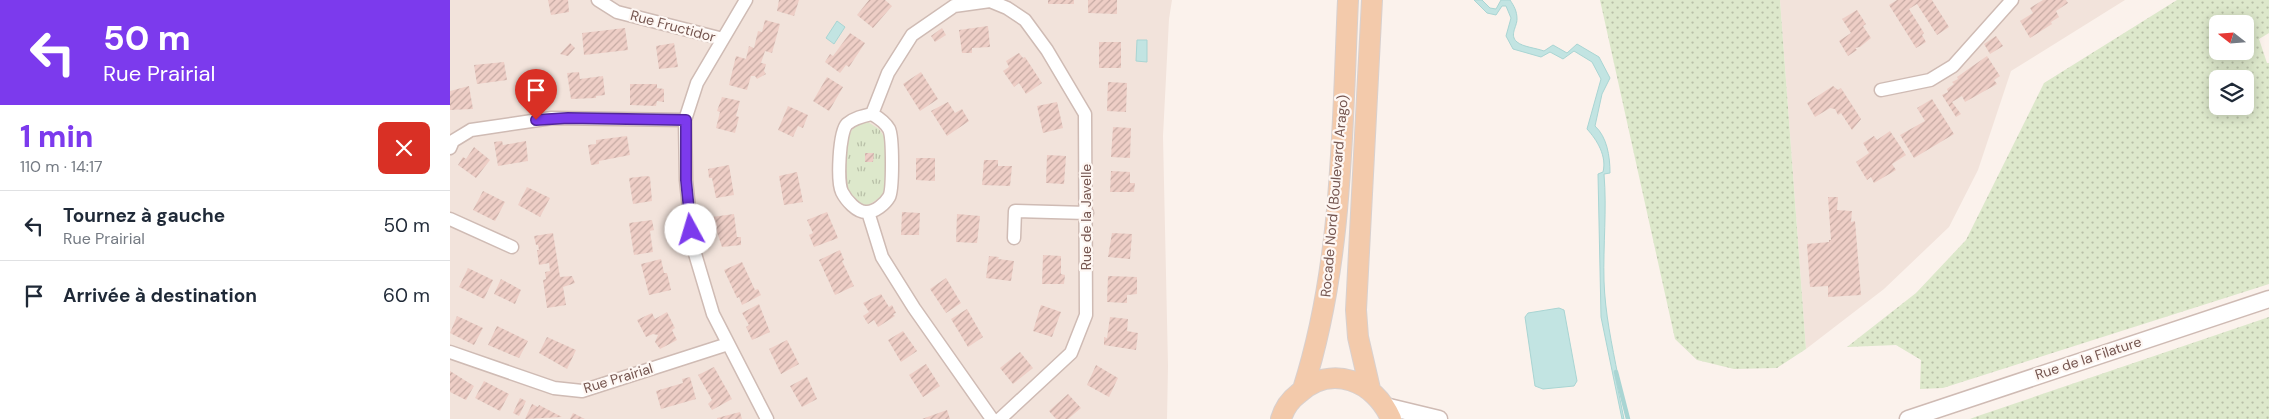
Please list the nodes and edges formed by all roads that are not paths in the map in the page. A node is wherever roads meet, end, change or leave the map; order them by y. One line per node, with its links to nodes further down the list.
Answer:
1 (598, 0): 7 (street, Rue Fructidor)
2 (746, 0): 7 (street)
3 (1348, 0): 20 (main road, Rocade Nord (Boulevard Arago))
4 (1372, 0): 21 (main road, Rocade Nord (Boulevard Arago))
5 (2012, 0): 8 (street)
6 (1010, 4): 9 (street, Rue de la Javelle); 13 (street, Rue de la Javelle)
7 (723, 39): 10 (street)
8 (1880, 90)
9 (872, 114): 12 (street); 12 (street)
10 (686, 120): 11 (street); 18 (street)
11 (450, 148)
12 (868, 212): 24 (street)
13 (1087, 213): 15 (street); 25 (street, Rue de la Javelle)
14 (450, 219): 16 (street)
15 (1014, 238)
16 (512, 247)
17 (2269, 298): 28 (street, Rue de la Filature)
18 (728, 344): 19 (street, Rue Prairial); 23 (street)
19 (450, 352)
20 (1303, 389): 21 (main road); 26 (main road)
21 (1370, 390): 22 (main road)
22 (1388, 412): 27 (street)
23 (767, 419)
24 (992, 419)
25 (1000, 419)
26 (1281, 419)
27 (1439, 419)
28 (1908, 419)

